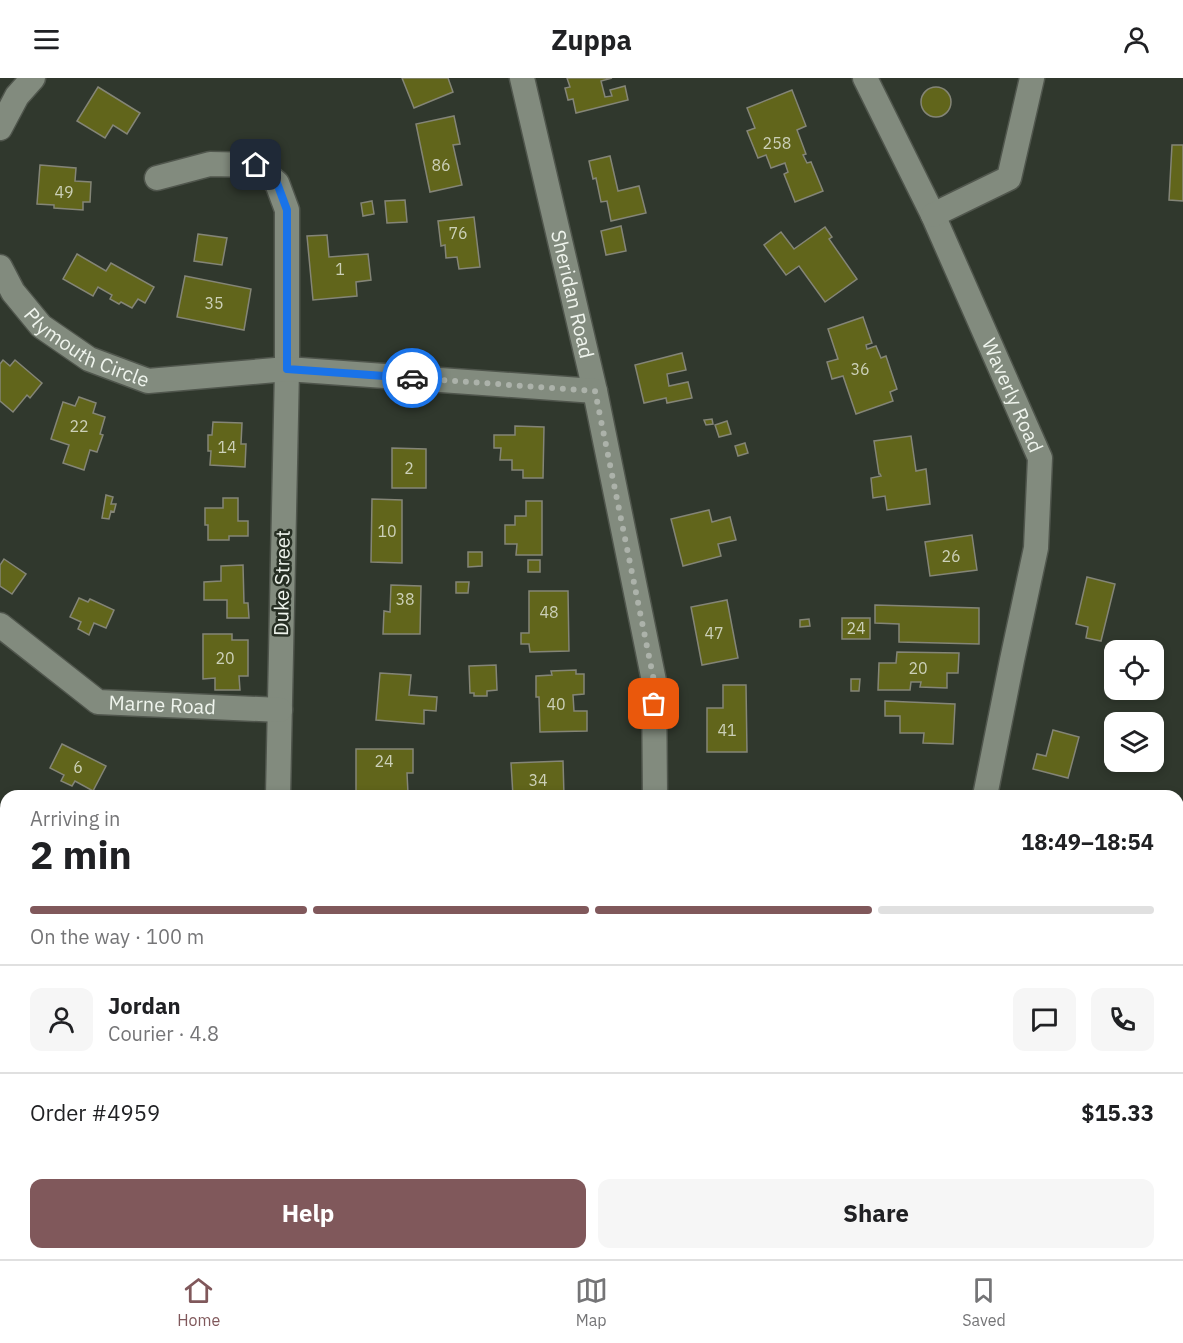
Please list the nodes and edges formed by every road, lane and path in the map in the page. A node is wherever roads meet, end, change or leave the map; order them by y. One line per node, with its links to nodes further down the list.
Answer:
1 (33, 78): 5 (street)
2 (522, 78): 10 (street, Sheridan Road)
3 (865, 78): 7 (street, Waverly Road)
4 (1032, 78): 7 (street)
5 (0, 128)
6 (157, 178): 9 (street, Duke Street)
7 (933, 215): 15 (street, Waverly Road)
8 (0, 267): 9 (street, Plymouth Circle)
9 (287, 369): 10 (street, Plymouth Circle); 12 (street, Duke Street)
10 (595, 391): 14 (street, Sheridan Road)
11 (0, 625): 12 (street, Marne Road)
12 (280, 710): 13 (street, Duke Street)
13 (278, 790)
14 (655, 790)
15 (987, 790)

